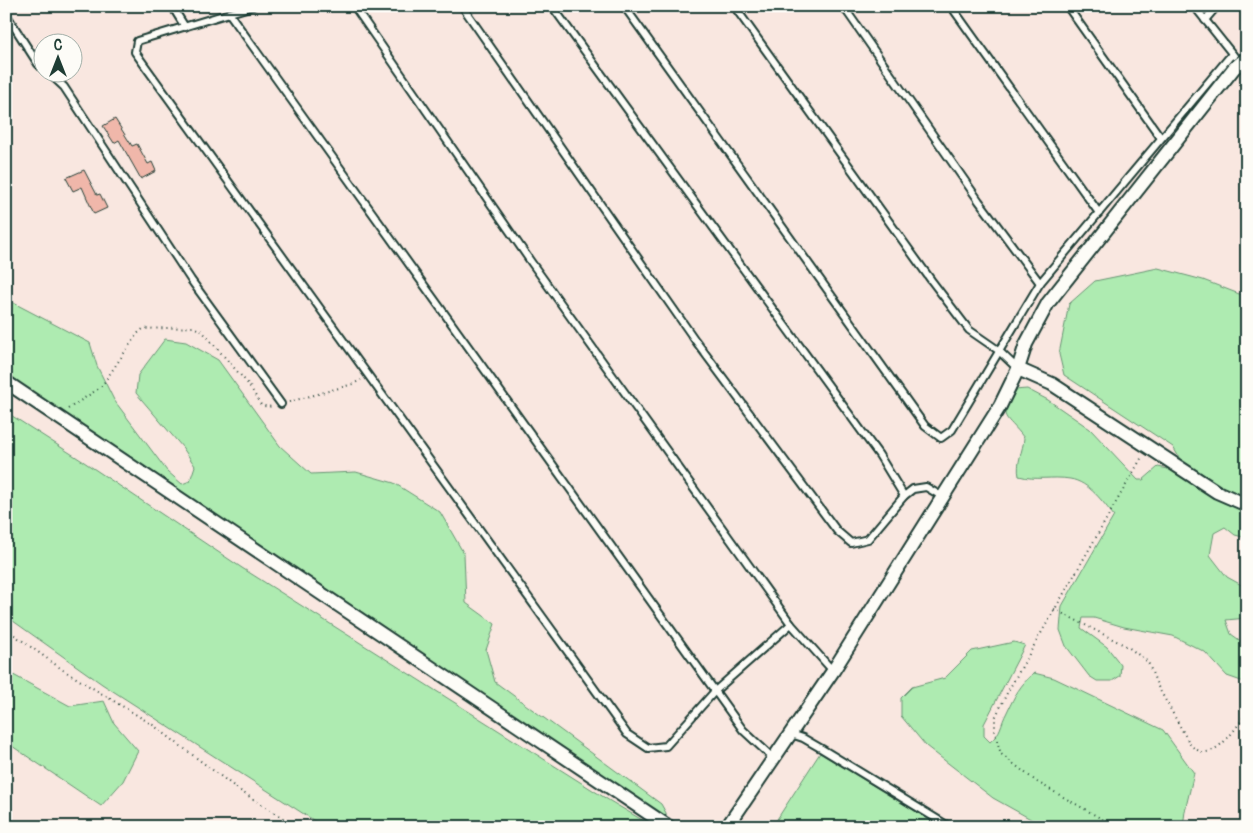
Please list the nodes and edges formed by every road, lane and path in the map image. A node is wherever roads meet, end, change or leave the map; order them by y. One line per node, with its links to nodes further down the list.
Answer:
1 (172, 6): 16 (lane)
2 (253, 6): 13 (lane)
3 (354, 6): 34 (lane)
4 (462, 6): 30 (lane)
5 (552, 6): 30 (lane)
6 (624, 6): 23 (lane)
7 (734, 6): 23 (lane)
8 (842, 6): 22 (lane)
9 (951, 6): 21 (lane)
10 (1067, 6): 20 (lane)
11 (1194, 6): 15 (lane)
12 (1218, 6): 15 (lane)
13 (229, 13): 16 (lane); 37 (lane)
14 (6, 14): 17 (lane)
15 (1205, 20): 18 (lane)
16 (185, 27): 25 (lane)
17 (32, 55)
18 (1242, 58): 20 (lane); 24 (street)
19 (59, 82): 27 (lane)
20 (1161, 138): 21 (lane)
21 (1099, 213): 22 (lane)
22 (1040, 282): 23 (lane)
23 (998, 350): 24 (lane)
24 (1018, 369): 29 (street); 31 (street)
25 (368, 376): 27 (path); 37 (lane)
26 (6, 382): 28 (street)
27 (281, 404): 28 (path)
28 (60, 418): 42 (street)
29 (1148, 446): 32 (street); 33 (path)
30 (904, 496): 31 (lane)
31 (943, 497): 36 (street)
32 (1247, 505)
33 (1054, 609): 38 (path); 45 (path)
34 (790, 624): 36 (lane); 37 (lane)
35 (6, 628): 41 (path)
36 (833, 671): 39 (street)
37 (714, 691): 40 (lane)
38 (1247, 713)
39 (791, 734): 40 (street); 44 (lane)
40 (774, 760): 43 (street)
41 (297, 827)
42 (669, 827)
43 (727, 827)
44 (950, 827)
45 (1116, 827)

